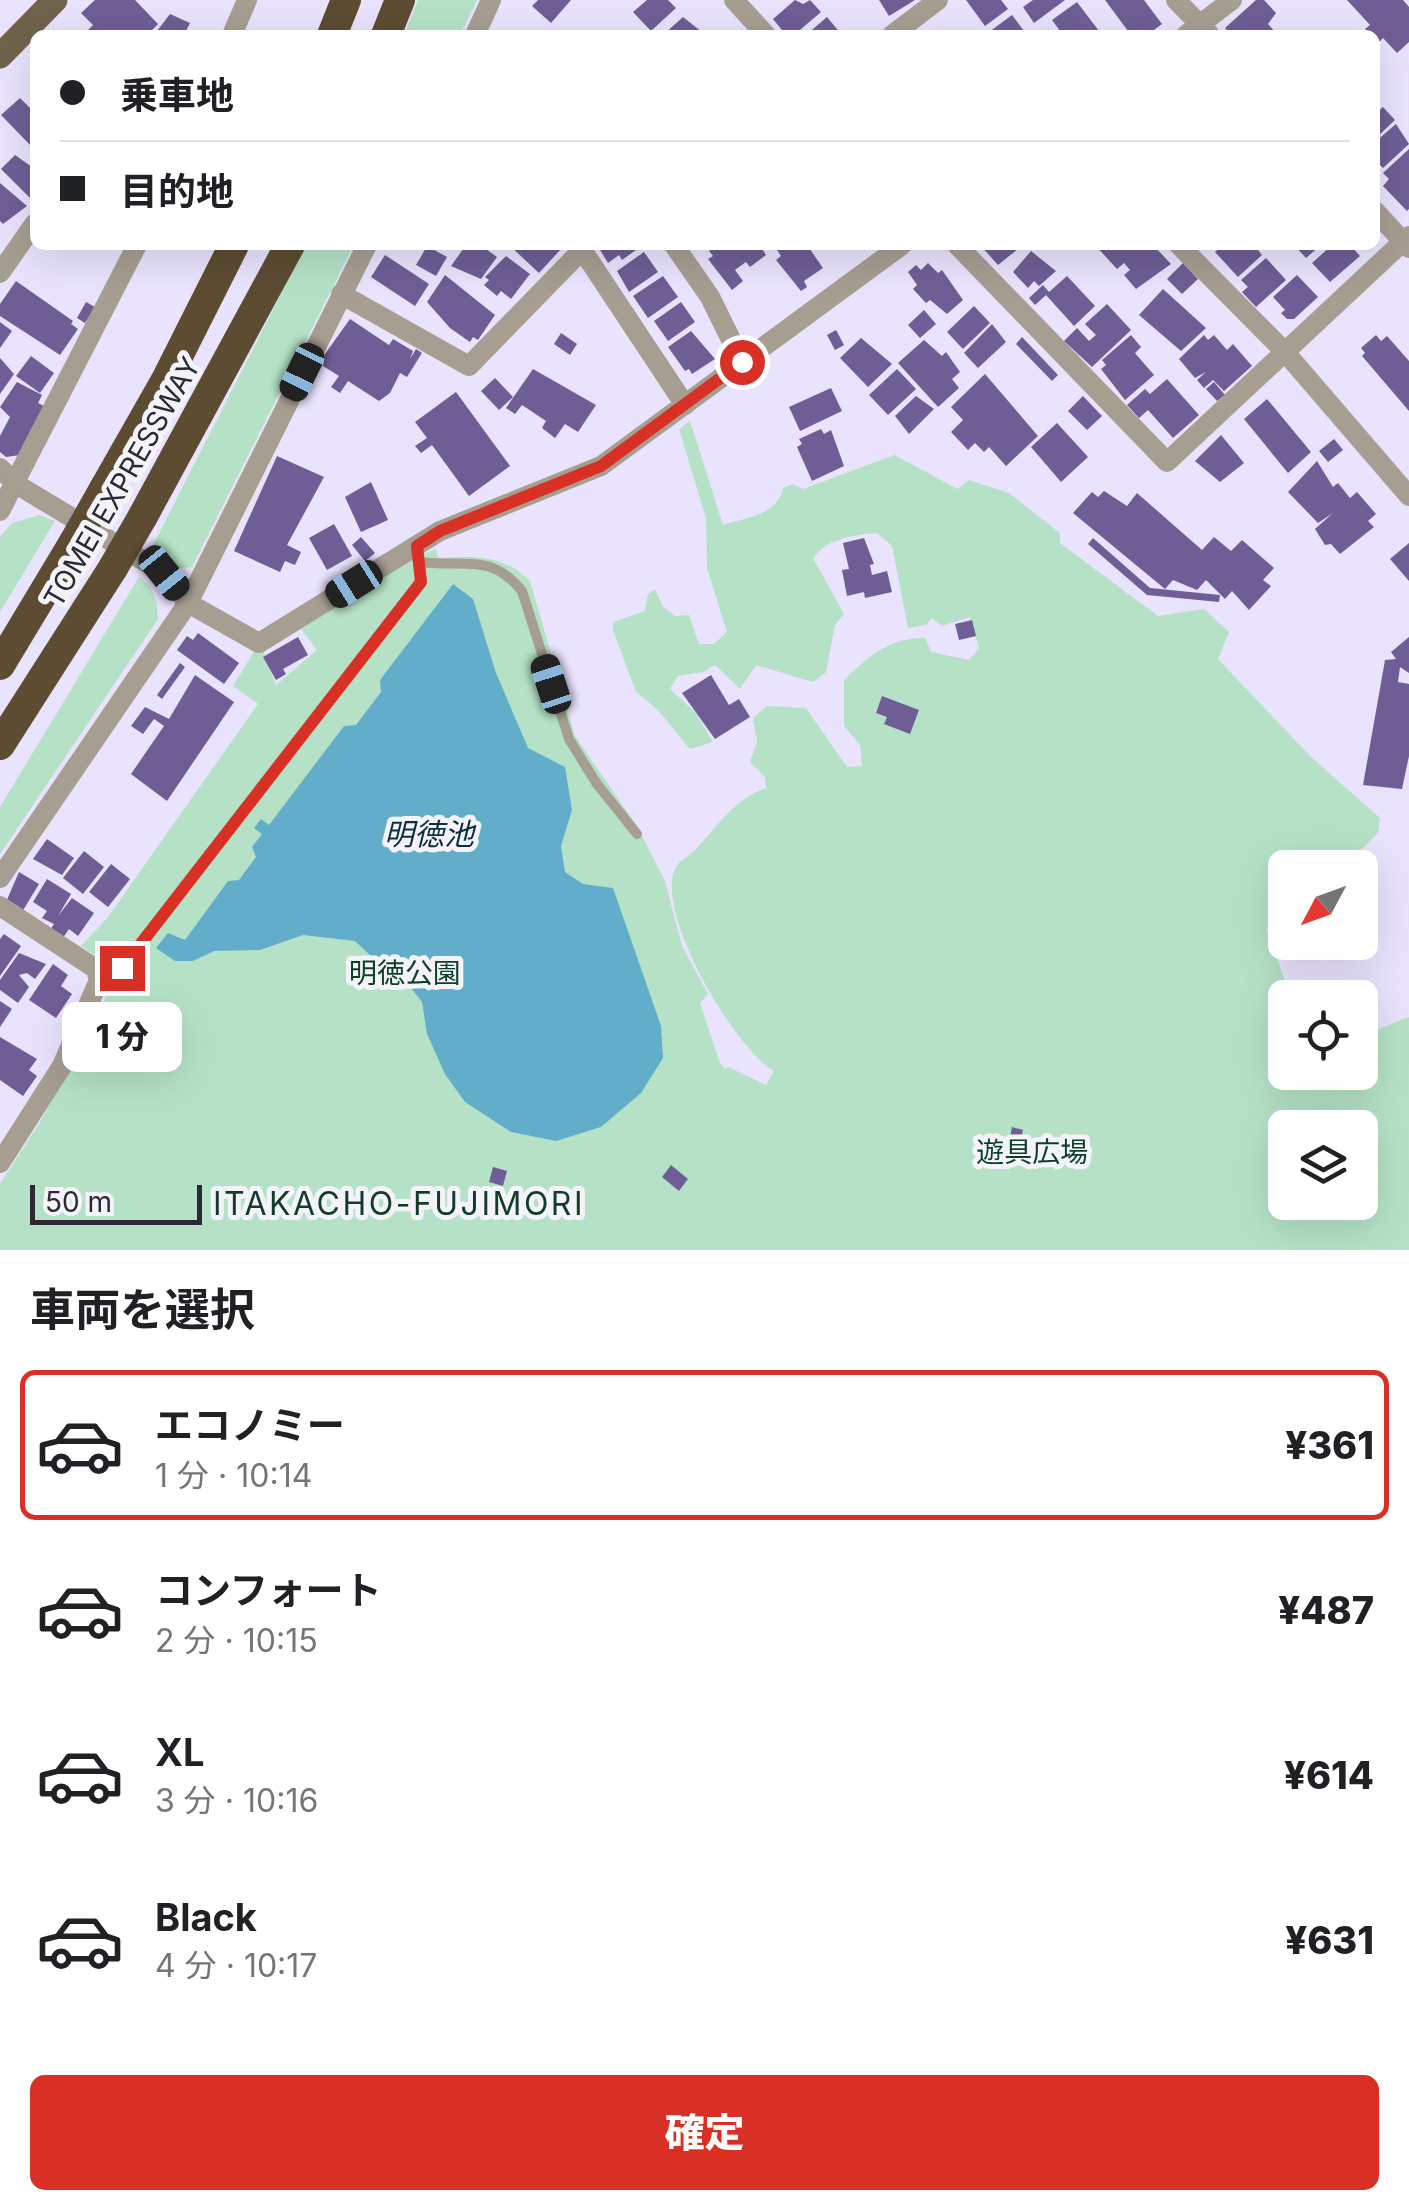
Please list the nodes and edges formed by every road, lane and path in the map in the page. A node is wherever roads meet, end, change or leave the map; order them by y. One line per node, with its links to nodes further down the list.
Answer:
1 (55, 0): 18 (main road)
2 (248, 0): 10 (street)
3 (346, 0): 11 (highway)
4 (400, 0): 12 (highway)
5 (491, 0): 13 (street)
6 (734, 0): 14 (street)
7 (938, 0): 15 (street)
8 (1176, 0): 16 (street)
9 (1232, 0): 17 (street)
10 (234, 30)
11 (334, 30)
12 (388, 30)
13 (478, 30)
14 (761, 30)
15 (899, 30)
16 (1197, 30)
17 (1200, 30)
18 (0, 56)
19 (1380, 217): 21 (street)
20 (30, 230): 32 (street)
21 (1407, 242): 34 (street)
22 (134, 250): 38 (street)
23 (231, 250): 43 (highway, TOMEI EXPRESSWAY, bridge)
24 (287, 250): 44 (highway, TOMEI EXPRESSWAY, bridge)
25 (364, 250): 33 (street)
26 (578, 250): 33 (street)
27 (583, 250): 36 (street)
28 (677, 250): 35 (street)
29 (895, 250): 35 (street)
30 (962, 250): 34 (street)
31 (1184, 250): 34 (street)
32 (0, 273)
33 (341, 294): 42 (street)
34 (1285, 352): 39 (street)
35 (742, 362): 36 (street)
36 (685, 404): 41 (street)
37 (0, 468): 38 (street)
38 (16, 484): 40 (street); 42 (street)
39 (1409, 496)
40 (0, 511)
41 (419, 554): 42 (street); 45 (lane); 49 (lane)
42 (188, 603): 46 (street)
43 (0, 664)
44 (0, 746)
45 (638, 834)
46 (0, 878)
47 (0, 906): 51 (street)
48 (105, 956): 49 (lane)
49 (122, 968): 50 (lane)
50 (143, 985)
51 (0, 1163)

